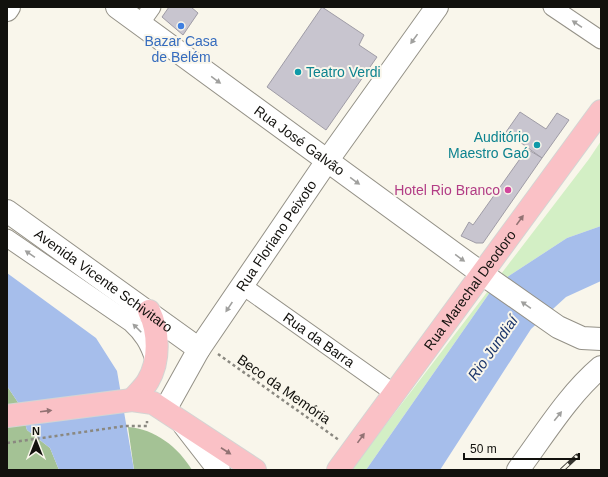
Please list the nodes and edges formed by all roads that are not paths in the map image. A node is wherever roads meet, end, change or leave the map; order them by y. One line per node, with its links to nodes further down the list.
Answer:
1 (9, 7): 5 (main road)
2 (117, 7): 6 (main road, Rua José Galvão)
3 (437, 7): 9 (main road, Rua Floriano Peixoto, one-way to 9)
4 (552, 7): 7 (street, one-way to 4)
5 (7, 10)
6 (146, 16): 9 (main road, Rua José Galvão, one-way to 9)
7 (601, 40)
8 (601, 111): 12 (main road, Rua Marechal Deodoro, one-way to 8)
9 (327, 161): 12 (main road, Rua José Galvão, one-way to 12); 13 (main road, Rua Floriano Peixoto)
10 (7, 211): 14 (main road, Avenida Vicente Schivitaro)
11 (7, 238): 17 (street, Avenida Vicente Schivitaro, one-way to 11)
12 (486, 277): 15 (main road, Rua José Galvão, one-way to 12); 19 (main road, Rua Marechal Deodoro)
13 (243, 286): 16 (main road, Rua Floriano Peixoto, one-way to 16); 19 (street, Rua da Barra)
14 (148, 311): 16 (main road, Avenida Vicente Schivitaro); 17 (main road)
15 (591, 338): 18 (main road)
16 (202, 347): 22 (main road, Rua Floriano Peixoto)
17 (154, 362): 20 (main road)
18 (596, 371): 26 (main road, one-way to 18)
19 (394, 393): 25 (main road, Rua Marechal Deodoro, one-way to 19)
20 (132, 400): 21 (main road, one-way to 20); 22 (main road)
21 (7, 416)
22 (173, 416): 23 (main road); 24 (main road, one-way to 24)
23 (219, 470)
24 (255, 470)
25 (338, 470)
26 (518, 470)

